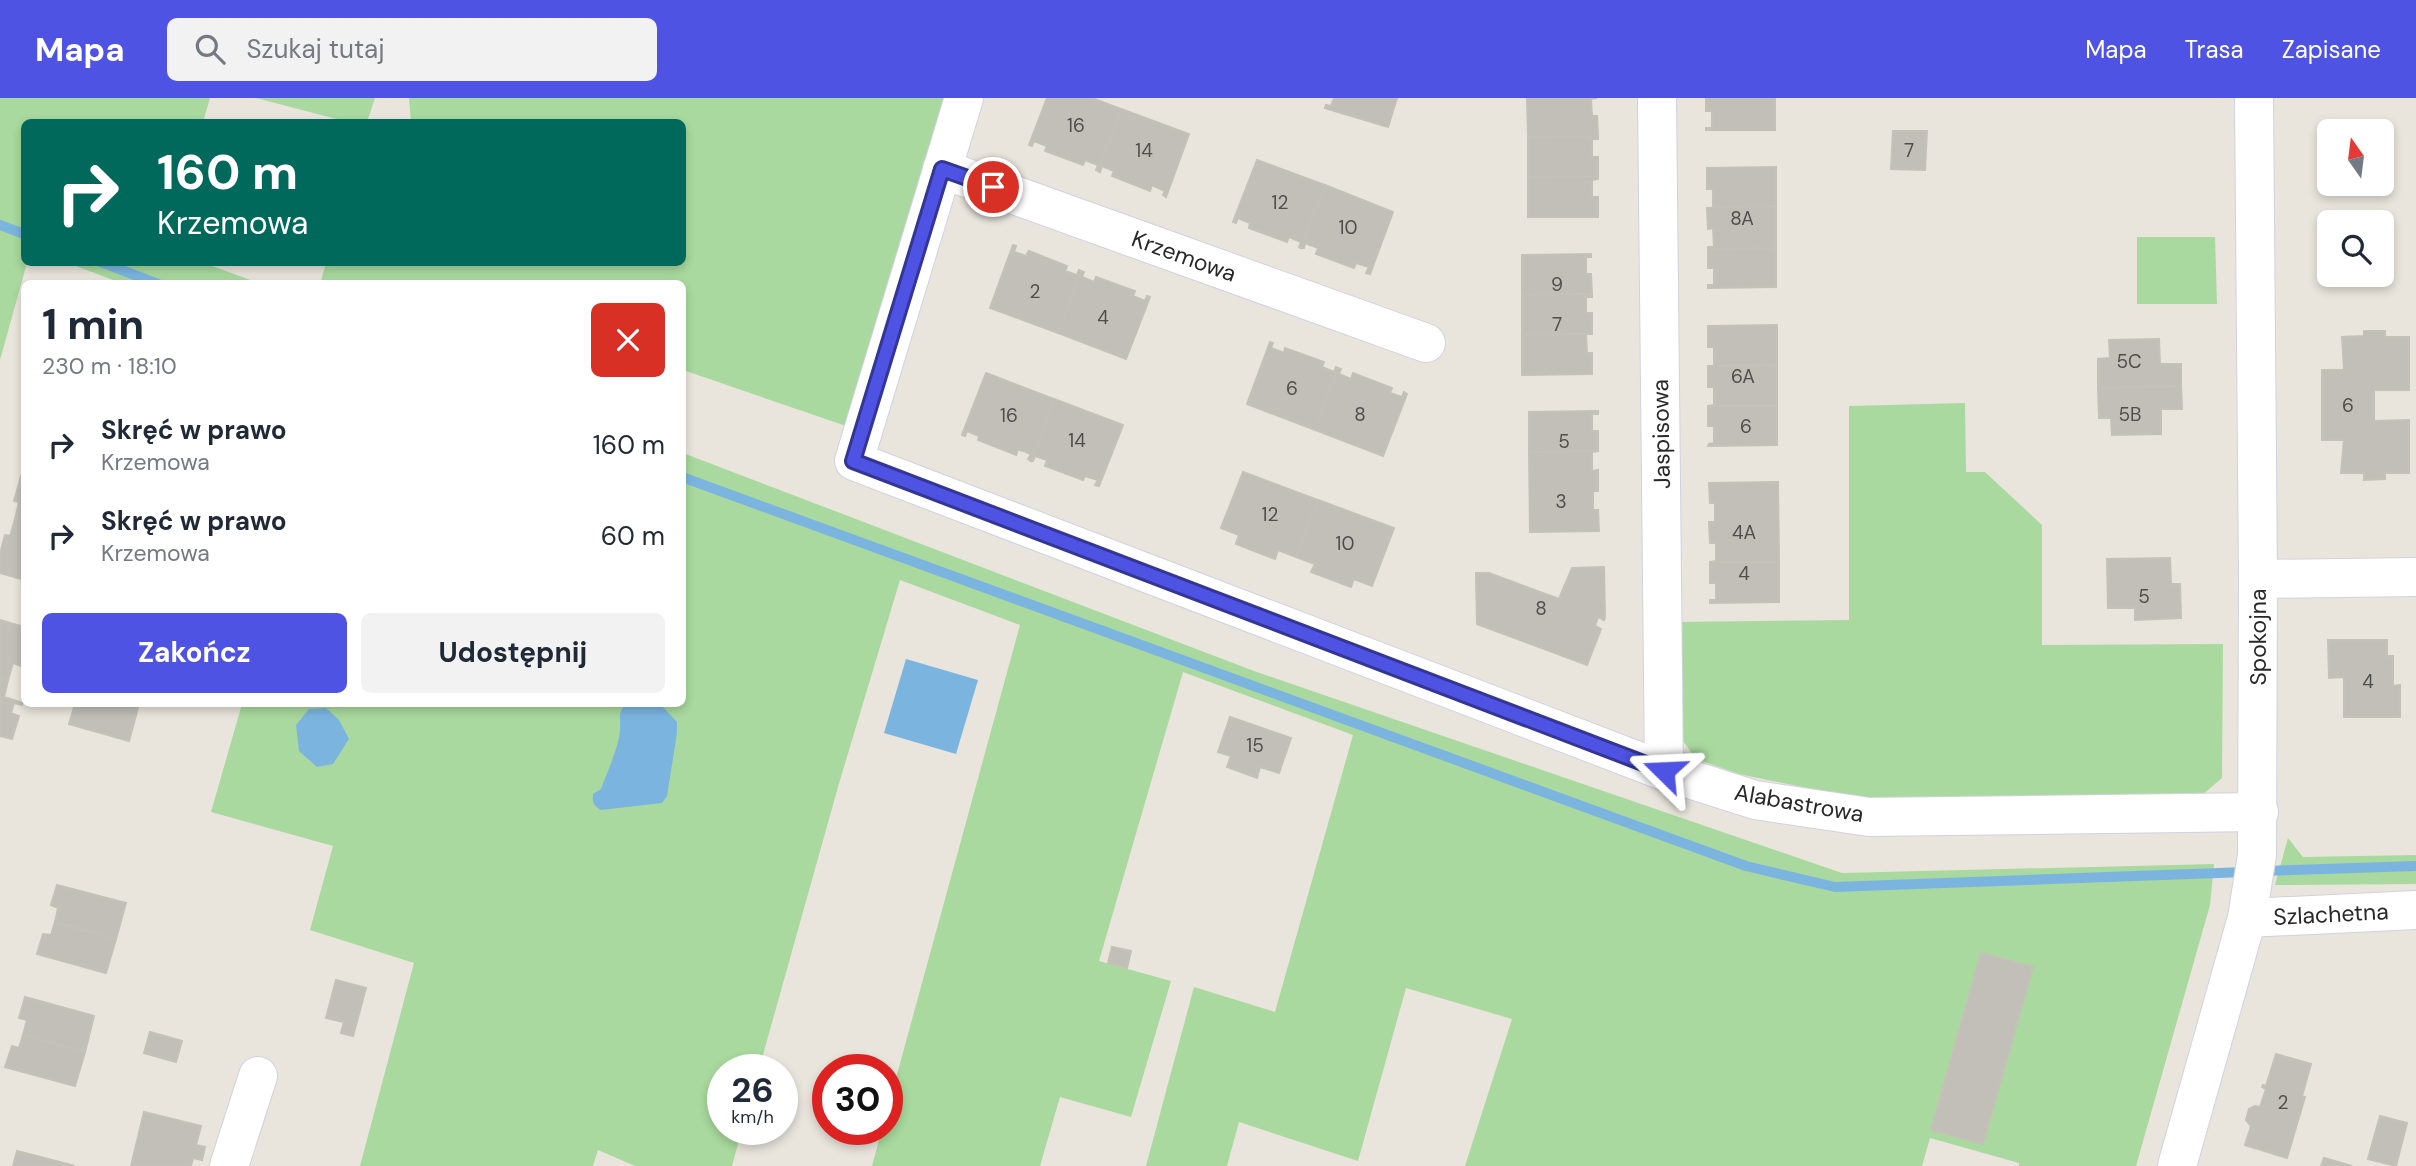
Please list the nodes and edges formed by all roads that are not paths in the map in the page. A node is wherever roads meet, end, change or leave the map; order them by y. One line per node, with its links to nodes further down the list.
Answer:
1 (964, 98): 4 (street)
2 (1657, 98): 8 (street, Jaspisowa)
3 (2254, 98): 7 (street, Spokojna)
4 (942, 169): 5 (street, Krzemowa); 8 (street, Alabastrowa)
5 (1426, 343)
6 (2416, 577): 7 (street)
7 (2258, 579): 9 (street, Spokojna)
8 (1664, 771): 9 (street, Alabastrowa)
9 (2259, 812): 10 (street, Spokojna)
10 (2252, 887): 11 (street, Szlachetna); 14 (street, Spokojna)
11 (2416, 910)
12 (258, 1076): 13 (street)
13 (229, 1166)
14 (2177, 1166)

